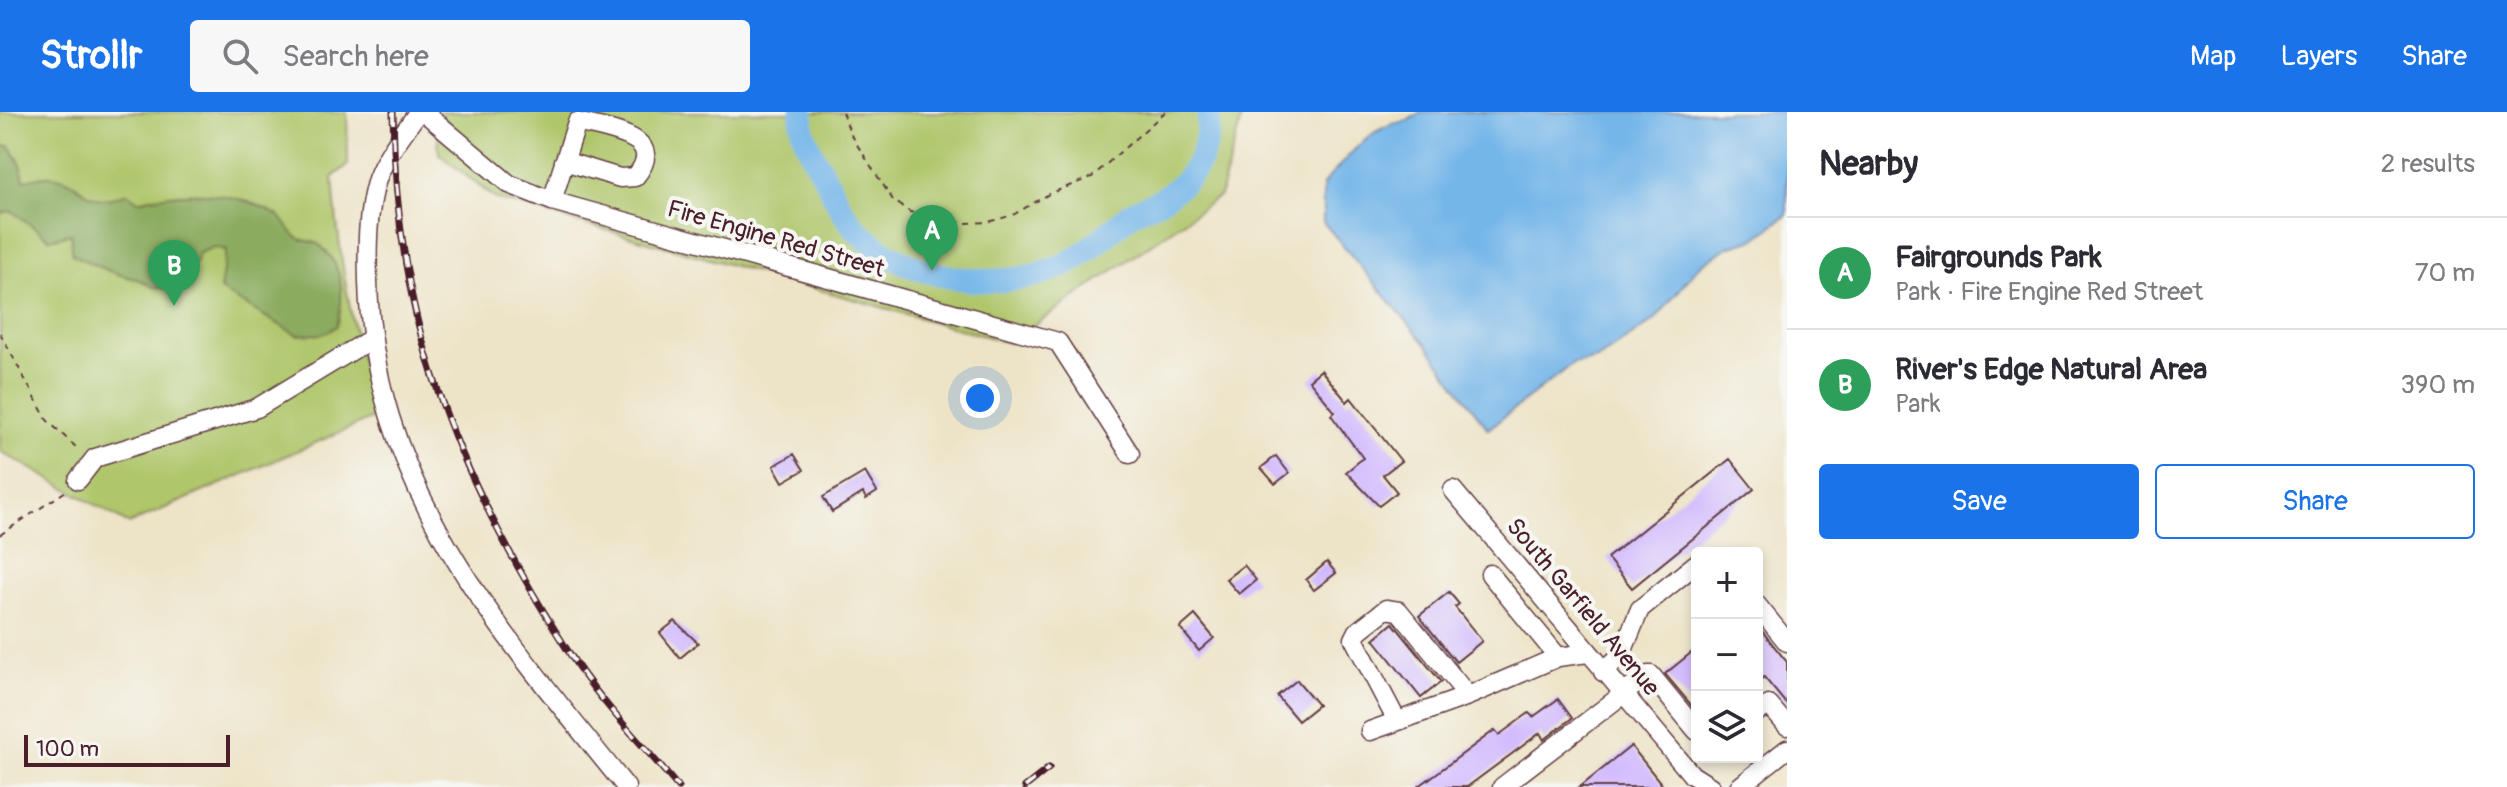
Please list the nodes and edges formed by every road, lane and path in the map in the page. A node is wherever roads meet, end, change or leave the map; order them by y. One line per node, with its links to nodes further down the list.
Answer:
1 (421, 112): 5 (street, Fire Engine Red Street); 7 (street)
2 (842, 112): 3 (path)
3 (1165, 112)
4 (564, 161): 5 (street)
5 (552, 201): 8 (street, Fire Engine Red Street)
6 (0, 333): 9 (path)
7 (371, 339): 9 (street); 28 (street)
8 (1130, 454)
9 (95, 458): 10 (street)
10 (78, 480): 12 (path)
11 (1453, 490): 17 (street, South Garfield Avenue)
12 (0, 535)
13 (1691, 568): 19 (street)
14 (1490, 574): 18 (street)
15 (1763, 612): 16 (street)
16 (1787, 642)
17 (1588, 653): 18 (street); 19 (street, South Garfield Avenue)
18 (1558, 657): 21 (street)
19 (1603, 672): 20 (street, South Garfield Avenue)
20 (1625, 694): 24 (street); 29 (street); 30 (street, South Garfield Avenue)
21 (1468, 696): 23 (street); 23 (street)
22 (1763, 708): 25 (street)
23 (1397, 721): 26 (street)
24 (1691, 724)
25 (1787, 726)
26 (1370, 731)
27 (1787, 749): 31 (street)
28 (626, 787)
29 (1502, 787)
30 (1711, 787)
31 (1739, 787)

